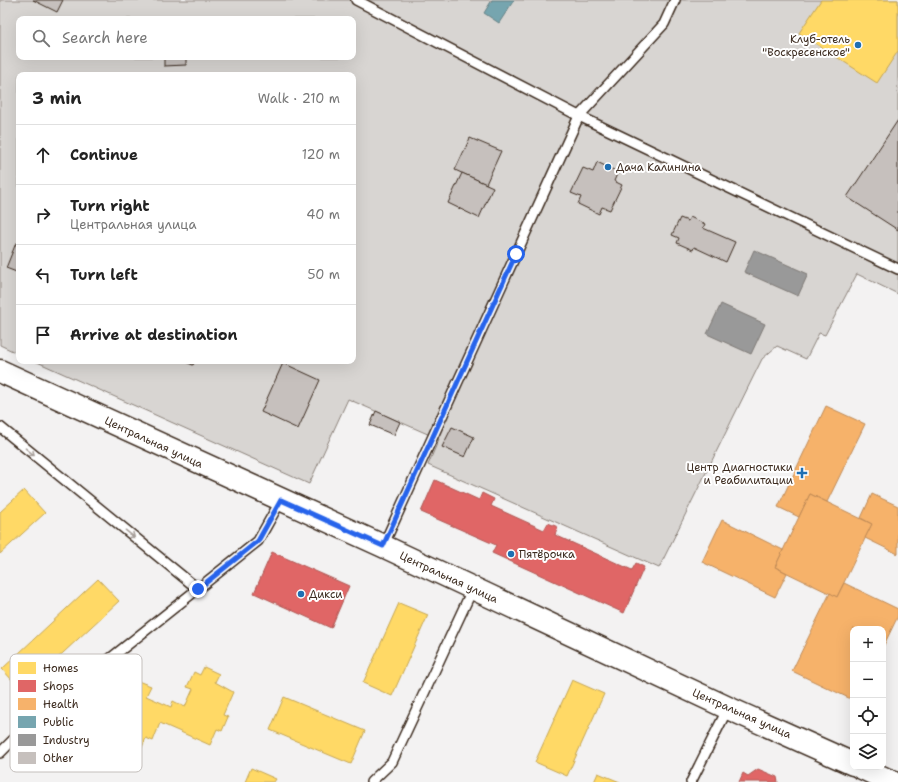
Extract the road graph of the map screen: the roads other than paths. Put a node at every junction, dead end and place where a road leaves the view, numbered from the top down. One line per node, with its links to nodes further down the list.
1 (356, 0): 3 (lane)
2 (675, 0): 3 (lane)
3 (579, 116): 4 (lane); 8 (lane)
4 (898, 269)
5 (0, 371): 7 (main road, Центральная улица)
6 (0, 427): 10 (lane, one-way to 10)
7 (281, 500): 8 (main road, Центральная улица); 10 (lane)
8 (383, 546): 9 (main road, Центральная улица)
9 (473, 588): 12 (main road, Центральная улица); 17 (lane)
10 (198, 589): 11 (lane)
11 (116, 654)
12 (728, 708): 15 (main road, Центральная улица); 18 (lane)
13 (10, 743): 14 (lane)
14 (0, 753)
15 (850, 763)
16 (866, 770): 19 (main road)
17 (371, 782)
18 (691, 782)
19 (892, 782)

